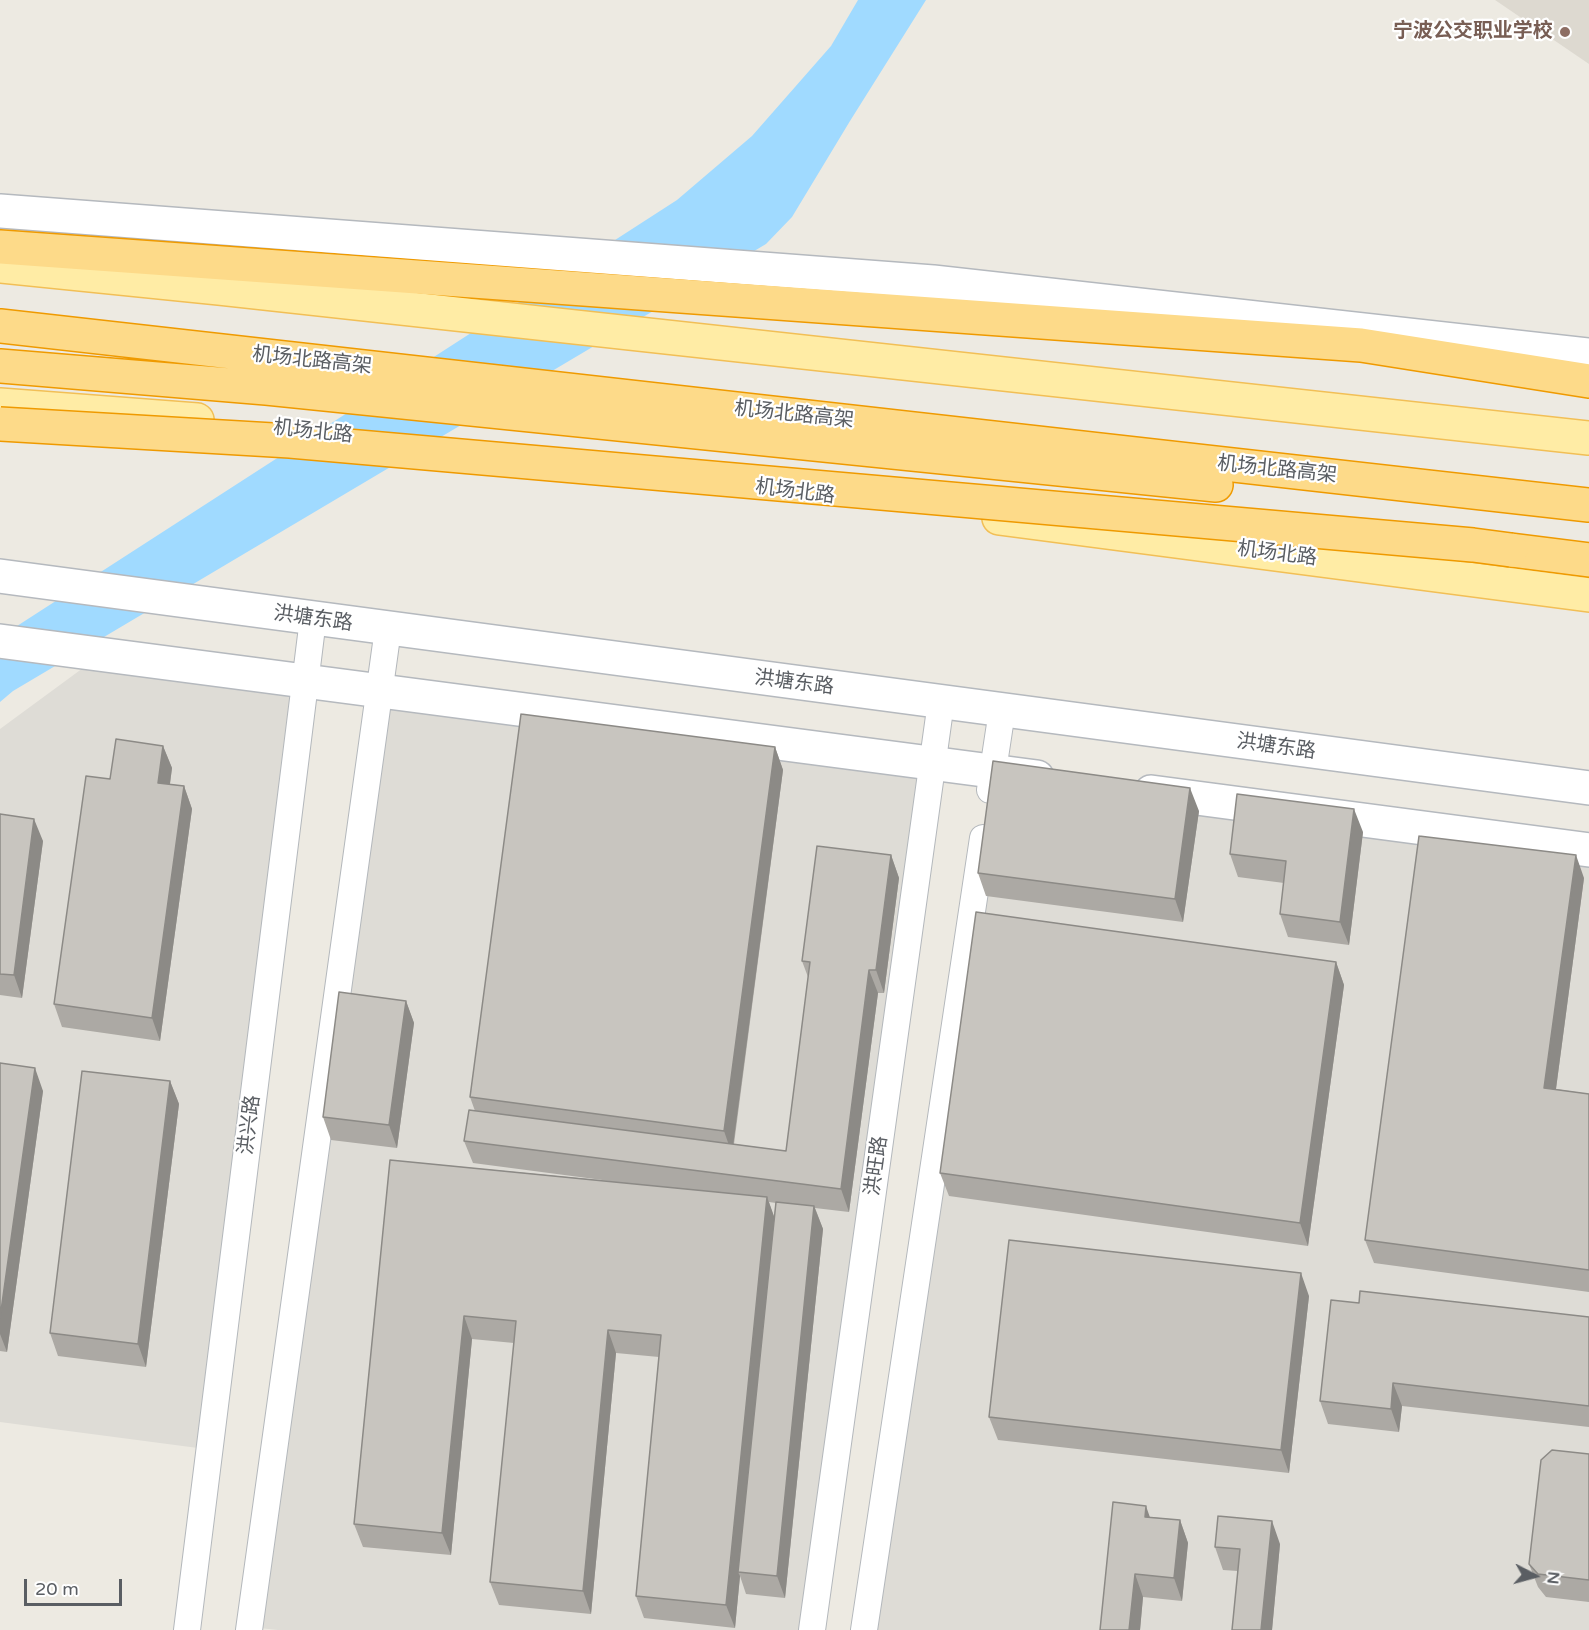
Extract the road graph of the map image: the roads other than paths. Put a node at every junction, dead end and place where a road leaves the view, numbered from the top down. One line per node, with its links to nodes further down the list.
1 (0, 211): 5 (main road)
2 (0, 248): 7 (highway)
3 (0, 266): 10 (main road)
4 (0, 326): 11 (highway, 机场北路高架)
5 (1589, 356)
6 (0, 366): 12 (highway, 机场北路高架)
7 (1589, 381)
8 (0, 405): 15 (main road, 机场北路)
9 (0, 424): 13 (highway, bridge)
10 (1589, 438)
11 (1589, 505)
12 (1589, 524)
13 (1589, 560)
14 (7, 577): 16 (main road, 洪塘东路)
15 (1589, 594)
16 (313, 619): 17 (main road, 洪塘东路); 19 (street, 洪兴路)
17 (388, 629): 20 (street); 21 (main road, 洪塘东路)
18 (0, 641): 19 (main road)
19 (305, 681): 20 (main road); 29 (street, 洪兴路)
20 (379, 691): 23 (main road); 30 (street)
21 (941, 702): 22 (main road, 洪塘东路); 23 (street, 洪旺路)
22 (1002, 711): 24 (street); 27 (main road, 洪塘东路)
23 (933, 764): 24 (main road); 31 (street, 洪旺路)
24 (993, 771): 25 (main road); 32 (street)
25 (1063, 781)
26 (1122, 788): 28 (main road)
27 (1589, 788)
28 (1589, 850)
29 (187, 1630)
30 (249, 1630)
31 (812, 1630)
32 (864, 1630)

